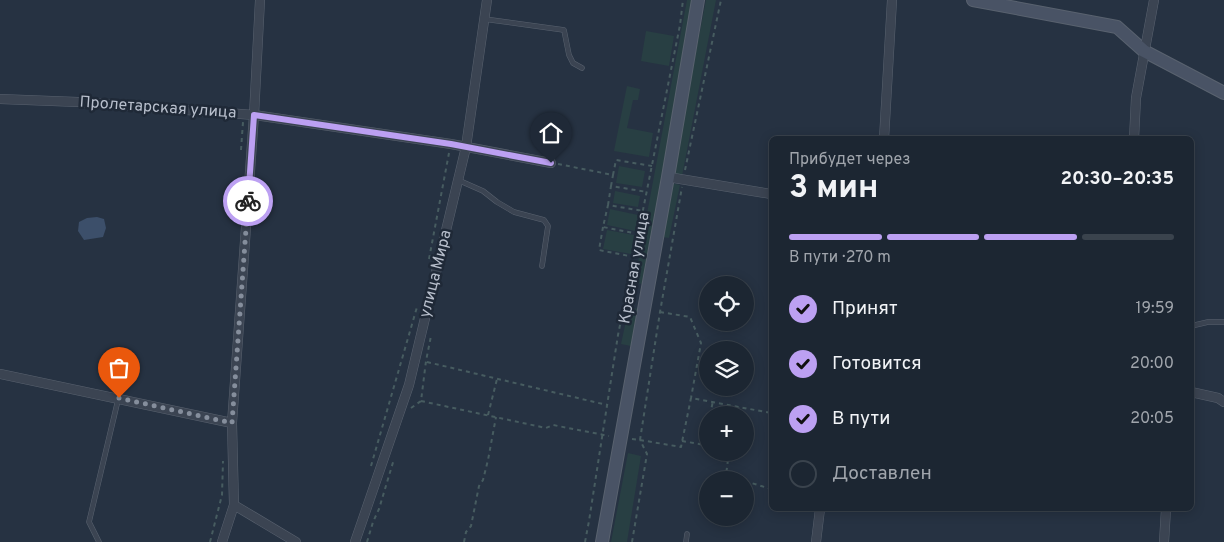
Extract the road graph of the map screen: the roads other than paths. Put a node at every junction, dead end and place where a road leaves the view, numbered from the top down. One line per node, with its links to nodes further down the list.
1 (260, 0): 12 (street)
2 (488, 0): 7 (street, улица Мира)
3 (698, 0): 18 (main road, Красная улица)
4 (892, 0): 13 (street)
5 (973, 0): 8 (main road)
6 (1154, 0): 8 (street)
7 (484, 19): 9 (lane); 16 (street, улица Мира)
8 (1144, 51): 10 (main road); 14 (street)
9 (582, 68)
10 (1224, 93)
11 (0, 99): 12 (street, Пролетарская улица)
12 (254, 115): 16 (street, Пролетарская улица); 28 (street)
13 (884, 136)
14 (1134, 136)
15 (556, 142): 17 (lane)
16 (466, 147): 17 (street, Пролетарская улица); 19 (street, улица Мира)
17 (551, 163)
18 (668, 177): 20 (street); 37 (main road, Красная улица)
19 (458, 180): 21 (lane); 36 (street, улица Мира)
20 (769, 194)
21 (542, 266)
22 (1224, 322): 23 (lane)
23 (1194, 325)
24 (0, 374): 26 (street)
25 (1194, 393): 27 (street)
26 (119, 398): 28 (street); 33 (lane)
27 (1224, 402)
28 (232, 423): 29 (street)
29 (234, 505): 34 (street); 35 (street)
30 (820, 511): 39 (street)
31 (1166, 511): 40 (street)
32 (687, 534): 38 (lane)
33 (99, 542)
34 (222, 542)
35 (296, 542)
36 (355, 542)
37 (602, 542)
38 (686, 542)
39 (816, 542)
40 (1164, 542)

